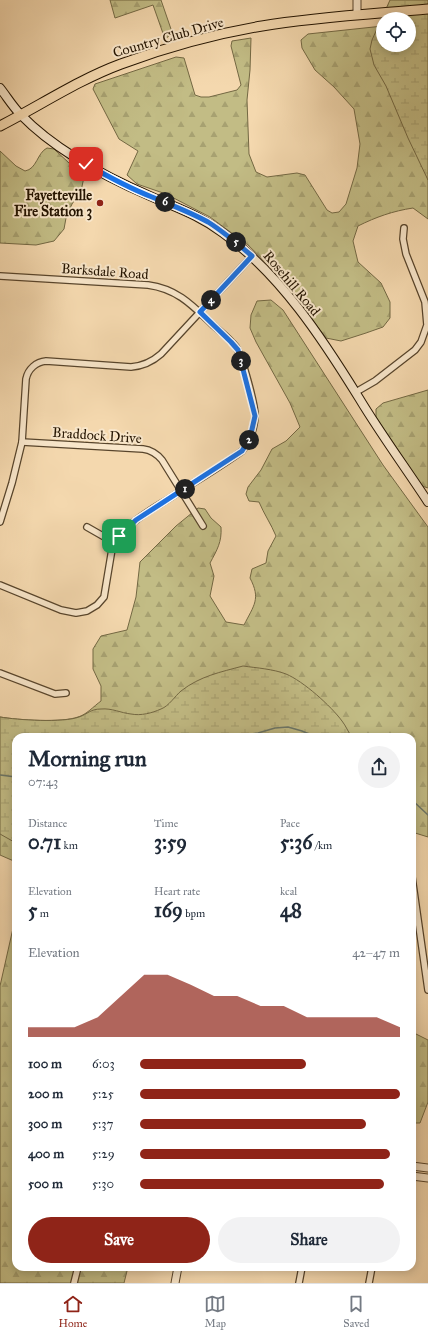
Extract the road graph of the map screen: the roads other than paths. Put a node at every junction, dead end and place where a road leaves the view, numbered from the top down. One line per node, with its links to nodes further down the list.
1 (357, 0): 3 (street)
2 (428, 9): 3 (main road, Country Club Drive)
3 (357, 16): 5 (main road, Country Club Drive)
4 (0, 88): 5 (main road, Rosehill Road)
5 (20, 115): 6 (main road, Country Club Drive); 8 (main road, Rosehill Road)
6 (0, 126)
7 (404, 228): 11 (street)
8 (252, 256): 10 (street); 11 (main road, Rosehill Road)
9 (0, 276): 10 (street, Barksdale Road)
10 (200, 312): 12 (street); 13 (street, Barksdale Road)
11 (356, 392): 14 (main road, Rosehill Road)
12 (22, 442): 13 (street, Braddock Drive); 15 (street)
13 (181, 491): 16 (street, Braddock Drive); 18 (street, Barksdale Road)
14 (428, 502)
15 (0, 522)
16 (203, 526)
17 (87, 527): 18 (street)
18 (115, 542): 19 (street)
19 (0, 585)
20 (0, 673): 21 (street)
21 (66, 693)
22 (416, 905): 23 (street)
23 (428, 990)
24 (416, 1166): 25 (street)
25 (428, 1168)
26 (416, 1176): 27 (street)
27 (428, 1178)
28 (77, 1271): 32 (street)
29 (177, 1271): 33 (street)
30 (301, 1271): 34 (street)
31 (371, 1271): 35 (street)
32 (74, 1283)
33 (175, 1283)
34 (298, 1283)
35 (369, 1283)

